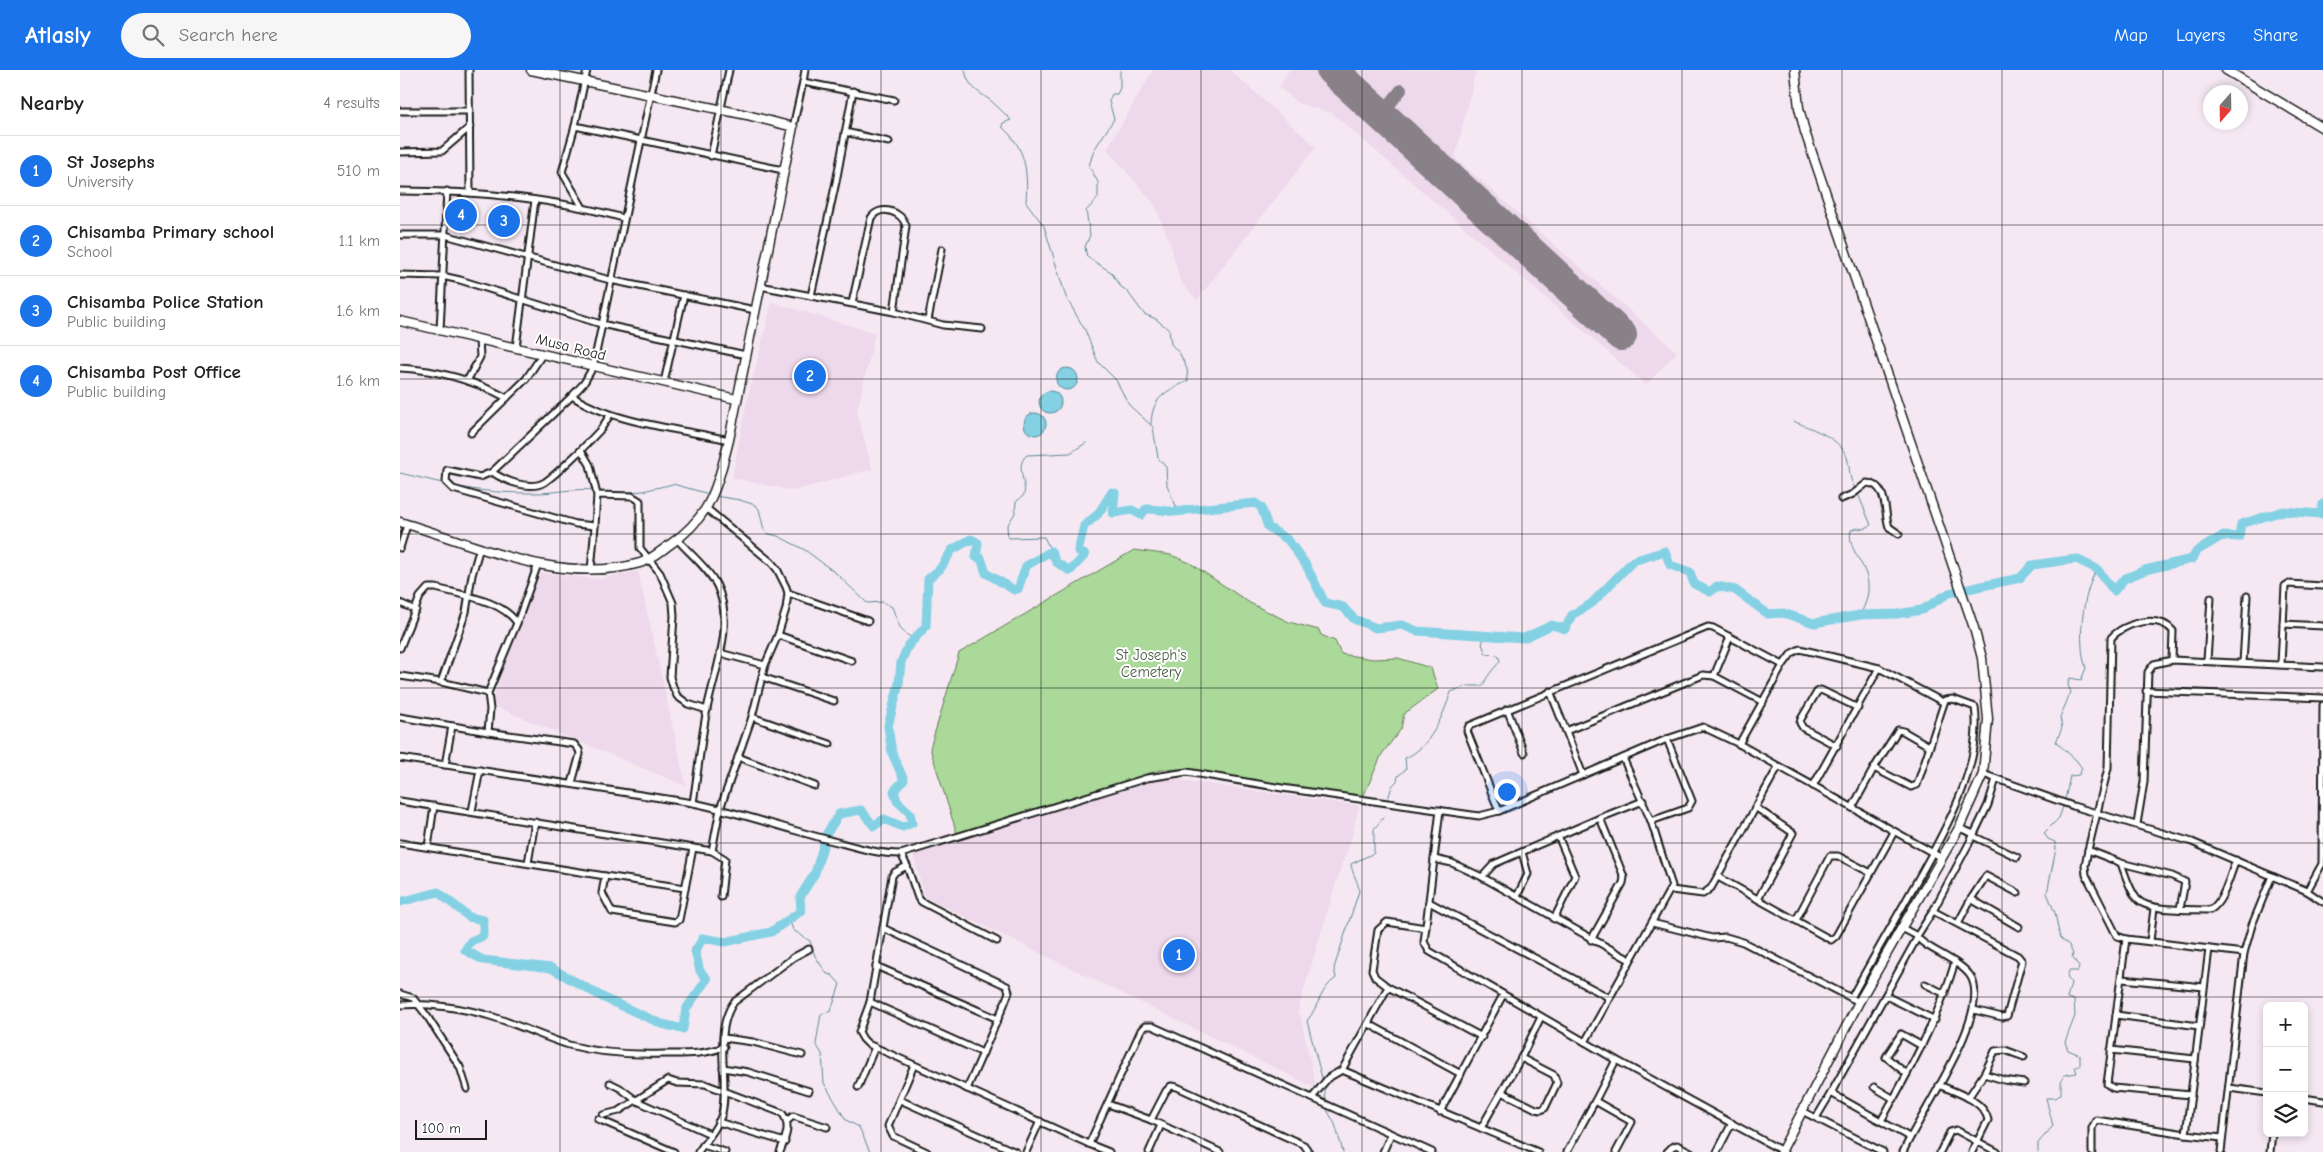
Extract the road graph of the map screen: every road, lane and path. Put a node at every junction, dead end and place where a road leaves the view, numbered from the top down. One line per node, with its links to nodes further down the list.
1 (468, 70): 15 (street)
2 (531, 70): 9 (street)
3 (587, 70): 9 (street)
4 (656, 70): 12 (street)
5 (729, 70): 16 (street)
6 (805, 70): 10 (street)
7 (1795, 70): 138 (street)
8 (2226, 70): 20 (street)
9 (584, 82): 12 (street); 17 (street)
10 (803, 82): 11 (street); 19 (street)
11 (853, 91): 13 (street); 21 (street)
12 (650, 95): 16 (street); 22 (street)
13 (894, 100)
14 (400, 111): 15 (street)
15 (470, 111): 18 (street)
16 (719, 111): 19 (street); 25 (street)
17 (575, 126): 22 (street); 31 (street)
18 (470, 127): 24 (street); 29 (street)
19 (793, 127): 26 (street)
20 (2323, 128)
21 (845, 132): 23 (street); 42 (street)
22 (641, 141): 25 (street); 32 (street)
23 (889, 142)
24 (400, 152)
25 (711, 156): 26 (street)
26 (783, 170): 40 (street)
27 (400, 191): 28 (street)
28 (447, 191): 29 (street); 34 (street)
29 (470, 192): 30 (street)
30 (535, 200): 31 (street); 36 (street)
31 (582, 206): 32 (street)
32 (623, 218): 39 (street)
33 (400, 235): 34 (street)
34 (445, 235): 36 (street); 38 (street)
35 (942, 249): 47 (street)
36 (528, 257): 39 (street); 43 (street)
37 (400, 275): 38 (street)
38 (442, 276): 43 (street); 51 (street)
39 (610, 280): 41 (street); 49 (street)
40 (760, 286): 42 (street); 45 (street)
41 (684, 295): 45 (street); 52 (street)
42 (810, 296): 44 (street)
43 (522, 299): 49 (street); 54 (street)
44 (852, 303): 46 (street); 46 (street)
45 (756, 310): 56 (street)
46 (894, 312): 47 (street)
47 (928, 320): 50 (street)
48 (400, 321): 51 (street, Musa Road)
49 (601, 324): 52 (street); 57 (street)
50 (982, 329)
51 (440, 330): 53 (street, Musa Road)
52 (674, 339): 56 (street); 60 (street)
53 (479, 340): 54 (street, Musa Road); 59 (street)
54 (516, 348): 55 (street, Musa Road)
55 (542, 355): 57 (street, Musa Road); 62 (street)
56 (746, 355): 63 (street)
57 (593, 367): 60 (street, Musa Road); 61 (street)
58 (400, 368): 59 (street)
59 (467, 381): 62 (street)
60 (664, 382): 63 (street, Musa Road)
61 (572, 396): 64 (street); 68 (street)
62 (507, 398): 65 (street)
63 (736, 399): 66 (street)
64 (610, 415): 66 (street); 67 (street)
65 (471, 433)
66 (729, 440): 71 (street)
67 (581, 450): 68 (street); 69 (street)
68 (492, 472): 73 (street)
69 (596, 491): 73 (street); 78 (street)
70 (1841, 499): 74 (street)
71 (706, 508): 75 (street); 82 (street)
72 (404, 524): 76 (street); 77 (street)
73 (595, 526): 80 (street)
74 (1899, 534)
75 (677, 539): 78 (street); 95 (street)
76 (480, 547): 79 (street); 84 (street)
77 (400, 548)
78 (649, 559): 80 (street); 119 (street)
79 (538, 564): 80 (street); 89 (street)
80 (591, 570)
81 (2323, 586): 90 (street)
82 (788, 594): 88 (street); 92 (street)
83 (2247, 596): 99 (street)
84 (470, 597): 87 (street); 89 (street); 108 (street)
85 (2211, 598): 98 (street)
86 (400, 603): 87 (street)
87 (416, 610): 94 (street)
88 (868, 621)
89 (517, 623): 111 (street)
90 (2283, 624): 91 (street); 100 (street)
91 (2323, 626)
92 (778, 635): 97 (street); 101 (street)
93 (1730, 637): 102 (street); 106 (street); 109 (street)
94 (400, 648)
95 (720, 653): 101 (street); 119 (street)
96 (2172, 660): 98 (street); 110 (street); 155 (street)
97 (852, 661)
98 (2207, 661): 99 (street)
99 (2243, 662): 100 (street)
100 (2281, 664): 103 (street)
101 (765, 665): 107 (street)
102 (1783, 665): 104 (street); 114 (street)
103 (2323, 667)
104 (1879, 668): 115 (street); 117 (street)
105 (400, 676): 108 (street)
106 (1714, 676): 114 (street); 123 (street)
107 (762, 677): 113 (street); 121 (street)
108 (441, 682): 111 (street)
109 (1550, 691): 118 (street); 123 (street)
110 (2146, 692): 112 (street); 159 (street)
111 (488, 693): 124 (street)
112 (2323, 698)
113 (834, 701)
114 (1763, 702): 127 (street)
115 (1943, 702): 129 (street); 170 (street)
116 (2323, 705): 144 (street)
117 (1858, 708): 128 (street); 128 (street)
118 (1507, 709): 130 (street); 154 (street)
119 (707, 710): 147 (street)
120 (400, 717): 122 (street)
121 (752, 717): 126 (street); 131 (street)
122 (452, 726): 124 (street); 134 (street)
123 (1566, 731): 139 (street)
124 (488, 732): 141 (street)
125 (1667, 739): 127 (street); 133 (street); 157 (street)
126 (830, 744)
127 (1739, 744): 135 (street)
128 (1837, 746): 143 (street)
129 (1929, 746): 136 (street); 136 (street)
130 (1524, 753)
131 (738, 757): 142 (street); 151 (street)
132 (400, 758): 134 (street)
133 (1623, 758): 139 (street); 146 (street)
134 (445, 765): 137 (street)
135 (1778, 767): 143 (street); 149 (street)
136 (1874, 768): 150 (street)
137 (480, 770): 141 (street); 153 (street)
138 (1983, 774): 140 (street); 160 (street)
139 (1583, 775): 154 (street)
140 (1996, 779): 155 (street); 162 (street)
141 (572, 784): 147 (street)
142 (815, 786)
143 (1813, 786): 150 (street)
144 (2323, 787): 178 (street)
145 (400, 800): 148 (street)
146 (1643, 802): 156 (street); 157 (street)
147 (693, 803): 151 (street)
148 (434, 806): 153 (street); 165 (street)
149 (1755, 807): 184 (street); 191 (street)
150 (1852, 808): 161 (street)
151 (720, 809): 168 (street); 171 (street)
152 (1440, 810): 154 (street); 171 (street); 174 (street)
153 (472, 811): 158 (street)
154 (1499, 811)
155 (2097, 812): 159 (street); 167 (street)
156 (1600, 818): 163 (street); 208 (street)
157 (1650, 821): 186 (street)
158 (535, 822): 166 (street); 176 (street)
159 (2138, 824): 175 (street)
160 (1959, 828): 162 (street); 173 (street)
161 (1894, 832): 170 (street); 180 (street)
162 (1974, 835): 172 (street); 197 (street)
163 (1558, 836): 169 (street); 198 (street)
164 (400, 843): 165 (street)
165 (428, 847): 176 (street)
166 (693, 848): 168 (street); 185 (street)
167 (2088, 850): 177 (street); 207 (street)
168 (712, 852): 190 (street)
169 (1522, 852): 183 (street); 189 (street)
170 (1933, 852): 173 (street); 226 (street)
171 (901, 854): 179 (street)
172 (2017, 857)
173 (1942, 858): 205 (street)
174 (1434, 859): 183 (street); 193 (street)
175 (2236, 860): 182 (street); 196 (street)
176 (528, 862): 181 (street)
177 (2121, 863): 195 (street); 196 (street)
178 (2322, 864): 187 (street)
179 (906, 866): 203 (street); 209 (street)
180 (1871, 873): 199 (street); 199 (street)
181 (606, 876): 185 (street); 185 (street)
182 (2272, 876): 187 (street); 213 (street)
183 (1482, 877): 189 (street)
184 (1718, 878): 186 (street); 191 (street)
185 (685, 888)
186 (1671, 890): 200 (street)
187 (2307, 891): 194 (street)
188 (2018, 893): 192 (street)
189 (1517, 896): 198 (street)
190 (721, 897)
191 (1758, 898): 199 (street)
192 (1972, 899): 201 (street); 202 (street)
193 (1429, 902): 204 (street); 225 (street)
194 (2323, 902)
195 (2154, 908): 196 (street); 210 (street)
196 (2180, 908)
197 (1933, 912): 201 (street); 206 (street)
198 (1554, 919): 208 (street)
199 (1796, 920)
200 (1652, 922): 214 (street); 226 (street)
201 (1958, 923): 231 (street)
202 (2019, 927)
203 (883, 928): 216 (street); 234 (street)
204 (1426, 928): 219 (street); 223 (street)
205 (1902, 928): 206 (street); 228 (street)
206 (1917, 937): 215 (street); 224 (street)
207 (2126, 939): 210 (street); 217 (street)
208 (1591, 940): 214 (street)
209 (997, 941)
210 (2150, 941): 212 (street)
211 (809, 949): 239 (street)
212 (2209, 949): 213 (street); 220 (street)
213 (2244, 953): 262 (street)
214 (1630, 960): 225 (street)
215 (1955, 962): 222 (street); 231 (street)
216 (876, 966): 227 (street); 234 (street)
217 (2122, 978): 220 (street); 232 (street)
218 (1925, 984): 222 (street)
219 (1388, 987): 236 (street); 238 (street)
220 (2204, 988): 237 (street)
221 (400, 994): 230 (street)
222 (1945, 994): 235 (street)
223 (1503, 995): 233 (street); 238 (street)
224 (1886, 996): 235 (street); 269 (street)
225 (1610, 998): 240 (street)
226 (1851, 998): 228 (street)
227 (870, 1002): 243 (street); 245 (street)
228 (1859, 1002): 280 (street)
229 (400, 1005): 230 (street)
230 (418, 1005): 242 (street); 263 (street)
231 (1974, 1010): 259 (street)
232 (2116, 1015): 237 (street); 244 (street)
233 (1542, 1017): 240 (street); 248 (street)
234 (998, 1019): 245 (street)
235 (1935, 1020): 241 (street)
236 (1368, 1024): 253 (street); 254 (street)
237 (2200, 1026): 249 (street)
238 (1482, 1037): 254 (street)
239 (724, 1038): 242 (street); 246 (street)
240 (1585, 1042): 250 (street)
241 (1922, 1046): 255 (street); 255 (street)
242 (724, 1047): 252 (street)
243 (875, 1047): 251 (street); 260 (street)
244 (2112, 1050): 249 (street); 270 (street)
245 (983, 1053): 264 (street)
246 (802, 1055)
247 (2024, 1057): 256 (street)
248 (1521, 1058): 267 (street); 267 (street)
249 (2195, 1058): 270 (street)
250 (1616, 1060): 277 (street); 290 (street)
251 (914, 1065): 264 (street); 275 (street)
252 (724, 1068): 265 (street); 266 (street)
253 (1342, 1070): 271 (street); 281 (street)
254 (1461, 1074): 281 (street)
255 (1907, 1074): 272 (street)
256 (1984, 1074): 257 (street); 273 (street)
257 (2024, 1083)
258 (610, 1084): 276 (street)
259 (1939, 1085): 273 (street); 297 (street)
260 (858, 1086)
261 (1874, 1088): 272 (street)
262 (2229, 1088): 268 (street); 299 (street)
263 (467, 1089)
264 (967, 1089): 289 (street)
265 (723, 1090): 276 (street); 282 (street); 288 (street)
266 (809, 1091)
267 (1502, 1092): 293 (street)
268 (2263, 1092)
269 (1831, 1093): 284 (street); 287 (street)
270 (2191, 1095): 296 (street)
271 (1312, 1098): 279 (street); 295 (street)
272 (1894, 1098): 287 (street)
273 (1968, 1098): 300 (street)
274 (2308, 1099): 278 (street)
275 (900, 1100): 310 (street); 311 (street)
276 (637, 1101): 294 (street); 306 (street)
277 (1595, 1101): 320 (street); 321 (street)
278 (2323, 1101)
279 (1108, 1104): 285 (street); 302 (street)
280 (1802, 1111): 284 (street); 305 (street)
281 (1440, 1112): 293 (street)
282 (782, 1113): 283 (street); 286 (street)
283 (793, 1116): 286 (street); 292 (street)
284 (1816, 1118): 326 (street)
285 (1151, 1120): 291 (street); 316 (street)
286 (787, 1121): 301 (street)
287 (1881, 1121): 297 (street)
288 (718, 1122): 294 (street); 301 (street)
289 (1040, 1122): 302 (street); 312 (street)
290 (1732, 1123): 304 (street); 324 (street)
291 (1161, 1124): 314 (street); 315 (street)
292 (827, 1127)
293 (1481, 1128): 319 (street)
294 (710, 1134): 303 (street)
295 (1391, 1134): 317 (street); 318 (street)
296 (2186, 1134): 299 (street); 331 (street)
297 (1909, 1137): 327 (street)
298 (2272, 1137): 333 (street)
299 (2222, 1138): 332 (street)
300 (1978, 1140): 328 (street); 329 (street); 330 (street)
301 (785, 1142): 309 (street)
302 (1089, 1144): 313 (street)
303 (703, 1145): 307 (street); 308 (street)
304 (1773, 1146): 305 (street); 325 (street)
305 (1783, 1151)
306 (674, 1152)
307 (698, 1152)
308 (725, 1152)
309 (780, 1152)
310 (927, 1152)
311 (1016, 1152)
312 (1026, 1152)
313 (1108, 1152)
314 (1149, 1152)
315 (1220, 1152)
316 (1309, 1152)
317 (1383, 1152)
318 (1432, 1152)
319 (1538, 1152)
320 (1567, 1152)
321 (1616, 1152)
322 (1667, 1152): 323 (street)
323 (1691, 1152)
324 (1716, 1152)
325 (1770, 1152)
326 (1883, 1152)
327 (1902, 1152)
328 (1940, 1152)
329 (1972, 1152)
330 (1997, 1152)
331 (2092, 1152)
332 (2221, 1152)
333 (2270, 1152)

